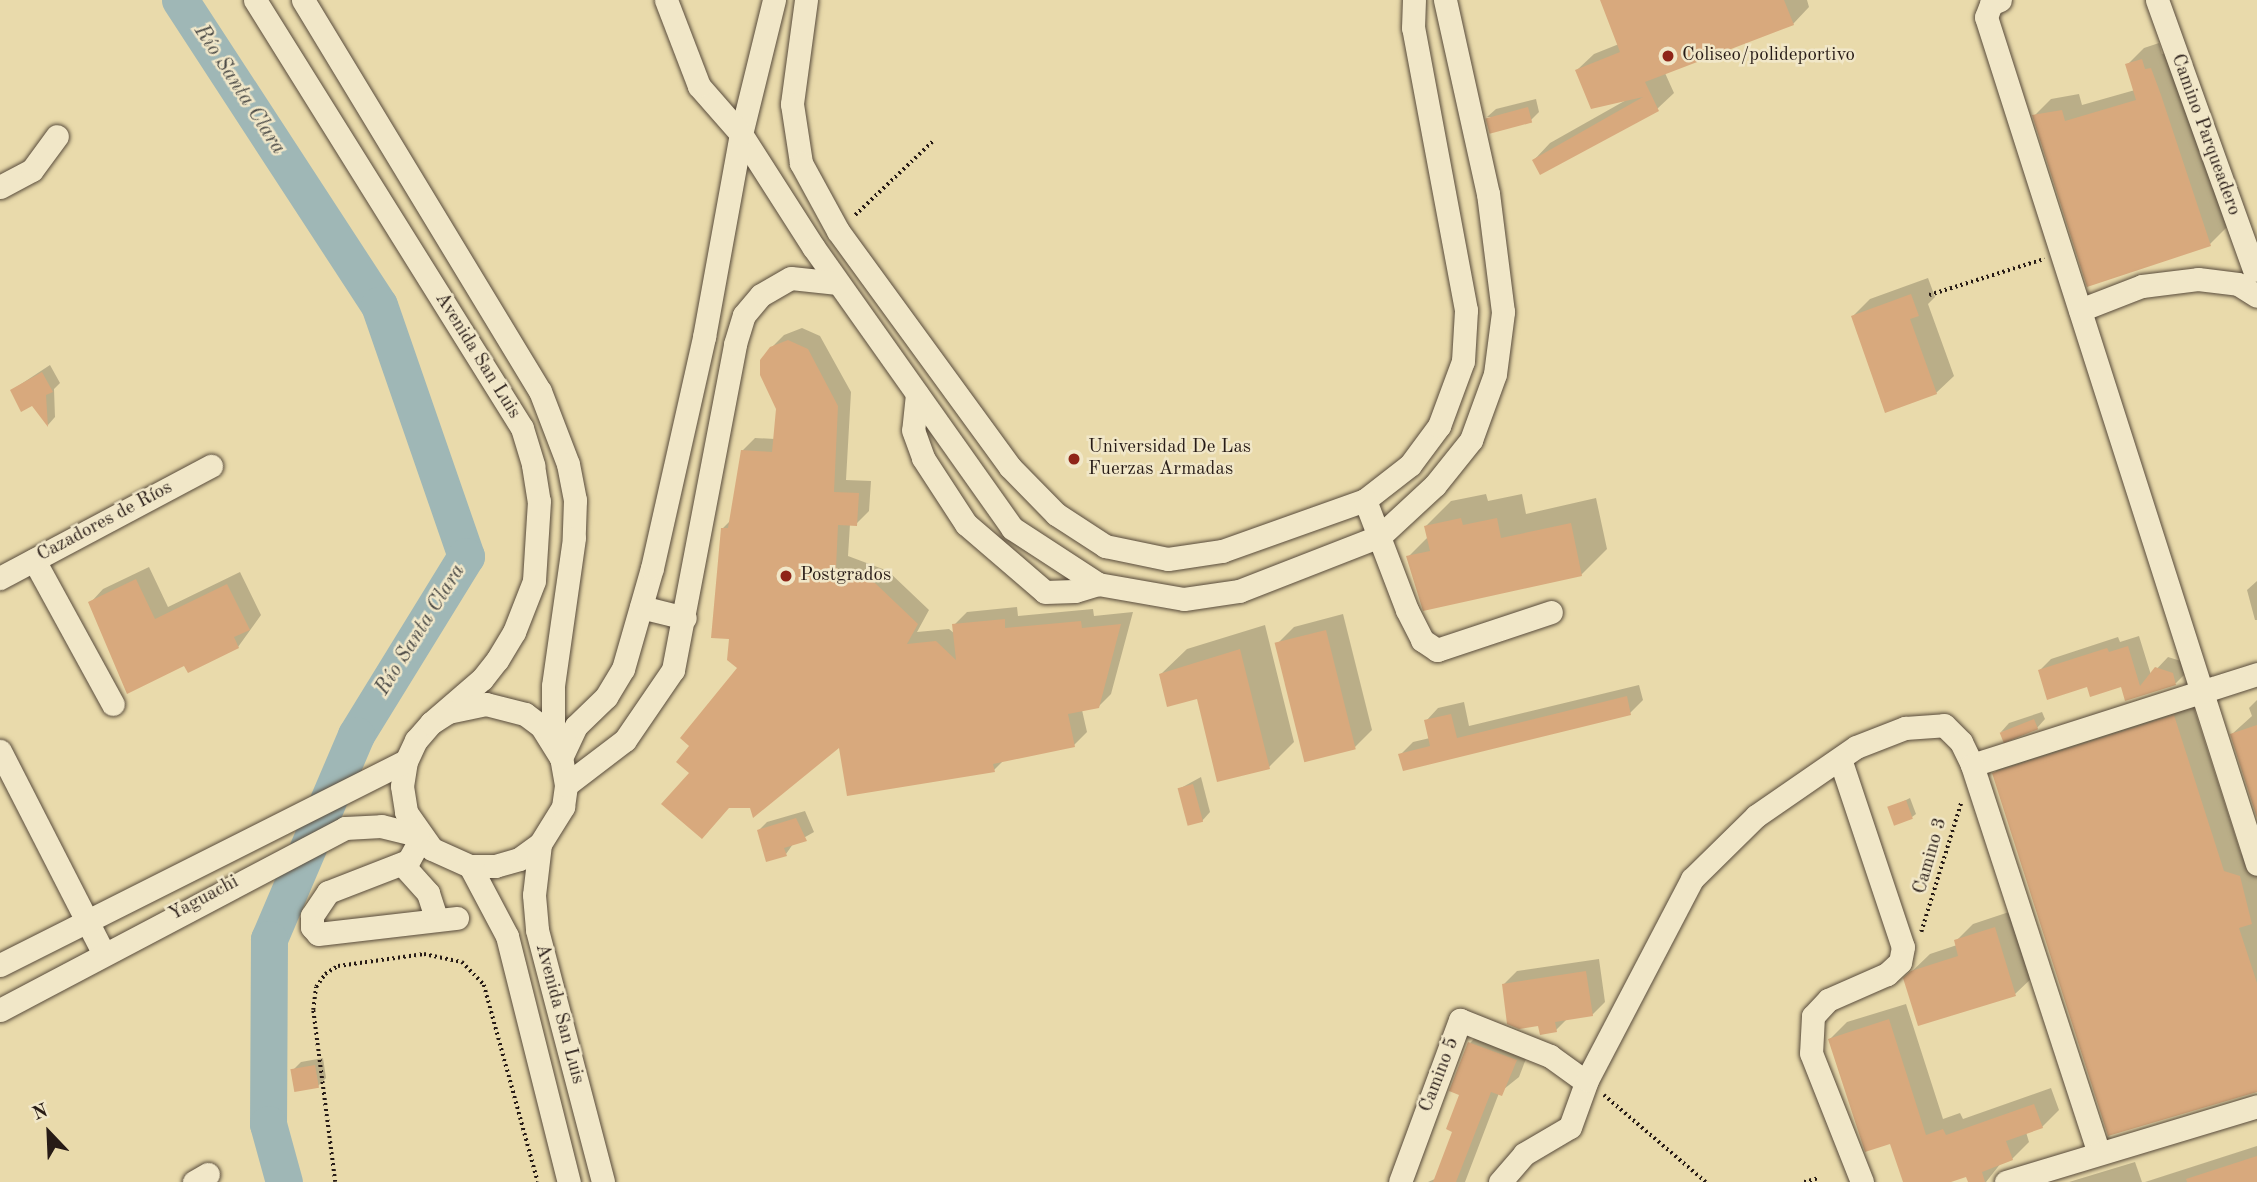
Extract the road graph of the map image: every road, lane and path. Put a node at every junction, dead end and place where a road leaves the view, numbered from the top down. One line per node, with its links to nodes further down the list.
1 (255, 0): 44 (street, Avenida San Luis)
2 (303, 0): 45 (street, Avenida San Luis)
3 (666, 0): 10 (street)
4 (774, 0): 10 (street)
5 (806, 0): 13 (street)
6 (1414, 0): 26 (street)
7 (1445, 0): 28 (street)
8 (2000, 0): 19 (street)
9 (2157, 0): 20 (street, Camino Parqueadero)
10 (741, 134): 14 (street); 15 (street)
11 (57, 136): 16 (street)
12 (933, 141): 17 (path)
13 (801, 163): 14 (street); 17 (street)
14 (763, 170): 15 (street); 18 (street)
15 (730, 185): 31 (street)
16 (0, 187)
17 (838, 231): 18 (street); 33 (street)
18 (814, 248): 22 (street); 23 (street)
19 (2061, 253): 24 (path); 27 (street)
20 (2255, 269): 21 (street)
21 (2221, 282): 25 (street); 27 (street)
22 (838, 283): 23 (street); 29 (street)
23 (761, 295): 32 (street)
24 (1929, 295)
25 (2257, 296)
26 (1466, 310): 28 (street); 33 (street)
27 (2080, 310): 42 (street)
28 (1503, 313): 34 (street)
29 (917, 394): 37 (street); 37 (street)
30 (211, 466): 35 (street, Cazadores de Ríos)
31 (671, 483): 32 (street); 38 (street)
32 (707, 492): 40 (street)
33 (1365, 500): 34 (street)
34 (1380, 536): 37 (street); 39 (street)
35 (34, 560): 36 (street, Cazadores de Ríos); 43 (street)
36 (0, 578)
37 (1098, 584)
38 (641, 607): 40 (street); 45 (street)
39 (1551, 612)
40 (685, 618): 50 (street)
41 (2257, 674): 42 (street)
42 (2201, 692): 49 (street); 54 (street)
43 (113, 704)
44 (431, 723): 45 (street); 48 (street)
45 (557, 750): 50 (street)
46 (0, 751): 56 (street)
47 (1840, 759): 49 (street); 57 (street); 61 (street)
48 (406, 761): 51 (street); 56 (street, Yaguachi)
49 (1972, 765): 57 (path, Camino 3); 63 (street)
50 (566, 785): 52 (street)
51 (420, 837): 53 (street); 55 (street); 58 (street, Yaguachi)
52 (540, 844): 55 (street); 68 (street, Avenida San Luis)
53 (402, 864): 53 (street)
54 (2257, 864)
55 (470, 866): 67 (street, Avenida San Luis)
56 (86, 920): 58 (street); 59 (street, Yaguachi)
57 (1903, 947): 73 (street)
58 (104, 954): 60 (street, Yaguachi)
59 (0, 965)
60 (0, 1010)
61 (1586, 1081): 69 (street, Camino 5); 70 (street); 71 (path)
62 (2257, 1106): 63 (street)
63 (2099, 1153): 74 (street)
64 (1819, 1178): 72 (path)
65 (335, 1182): 66 (path)
66 (538, 1182)
67 (569, 1182)
68 (603, 1182)
69 (1400, 1182)
70 (1500, 1182)
71 (1706, 1182)
72 (1804, 1182)
73 (1862, 1182)
74 (2006, 1182)

